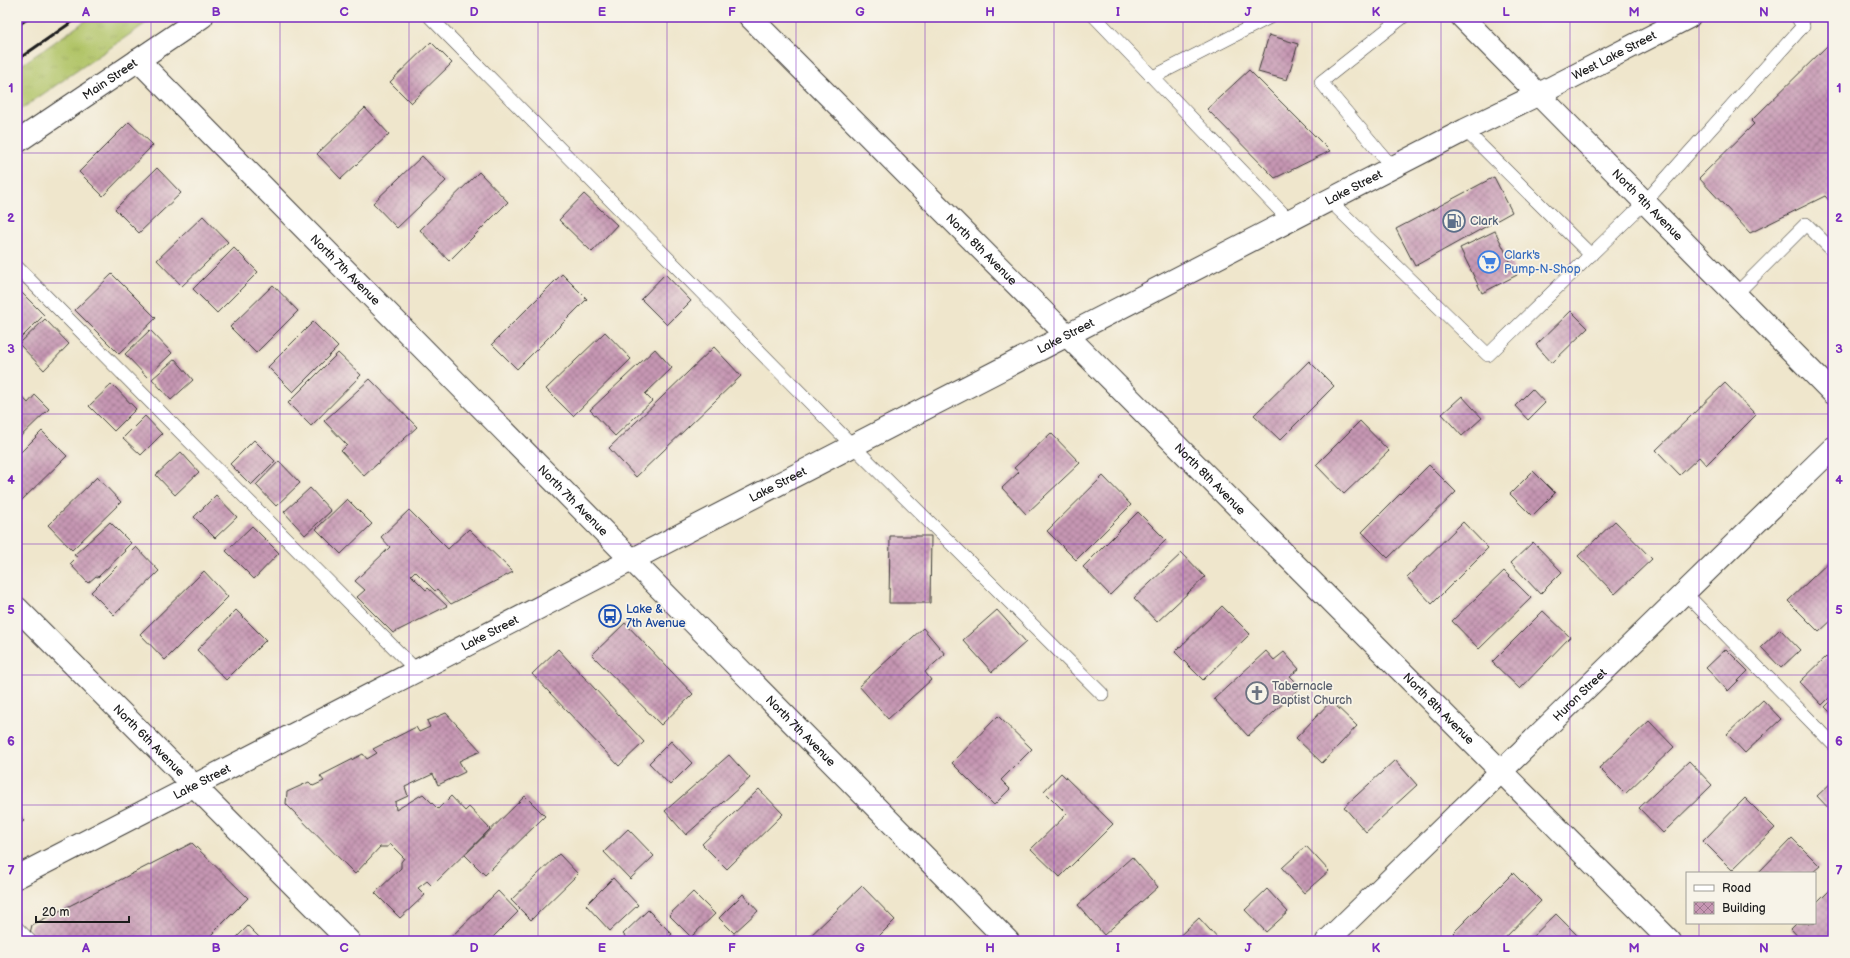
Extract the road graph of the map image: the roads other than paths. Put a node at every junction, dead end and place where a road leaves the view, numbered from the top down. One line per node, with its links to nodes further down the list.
1 (202, 17): 10 (street, Main Street)
2 (430, 17): 25 (lane)
3 (750, 17): 23 (street, North 8th Avenue)
4 (1095, 17): 11 (lane)
5 (1270, 17): 11 (lane)
6 (1403, 17): 15 (lane)
7 (1462, 17): 12 (street, North 9th Avenue)
8 (1689, 17): 12 (street, West Lake Street)
9 (1797, 17): 17 (lane)
10 (138, 60): 14 (street, Main Street); 27 (street, North 7th Avenue)
11 (1153, 78): 18 (lane)
12 (1539, 94): 13 (street, Lake Street); 17 (street, North 9th Avenue)
13 (1465, 130): 15 (street, Lake Street); 20 (lane)
14 (17, 142)
15 (1392, 167): 16 (street, Lake Street)
16 (1329, 200): 18 (street, Lake Street); 20 (lane)
17 (1645, 202): 20 (lane); 22 (street, North 9th Avenue)
18 (1289, 220): 23 (street, Lake Street)
19 (1833, 250): 22 (lane)
20 (1591, 255)
21 (17, 267): 30 (lane)
22 (1736, 294): 24 (street, North 9th Avenue)
23 (1067, 335): 25 (street, Lake Street); 33 (street, North 8th Avenue)
24 (1833, 392)
25 (853, 446): 27 (street, Lake Street); 31 (lane)
26 (1833, 448): 28 (street, Huron Street)
27 (631, 561): 30 (street, Lake Street); 40 (street, North 7th Avenue)
28 (1685, 593): 32 (lane); 33 (street, Huron Street)
29 (17, 608): 34 (street, North 6th Avenue)
30 (417, 671): 34 (street, Lake Street)
31 (1102, 694)
32 (1833, 744)
33 (1501, 771): 37 (street, Huron Street); 41 (street, North 8th Avenue)
34 (196, 786): 35 (street, Lake Street); 39 (street, North 6th Avenue)
35 (17, 877)
36 (17, 928): 38 (lane)
37 (1334, 939)
38 (30, 941)
39 (350, 941)
40 (1008, 941)
41 (1670, 941)

